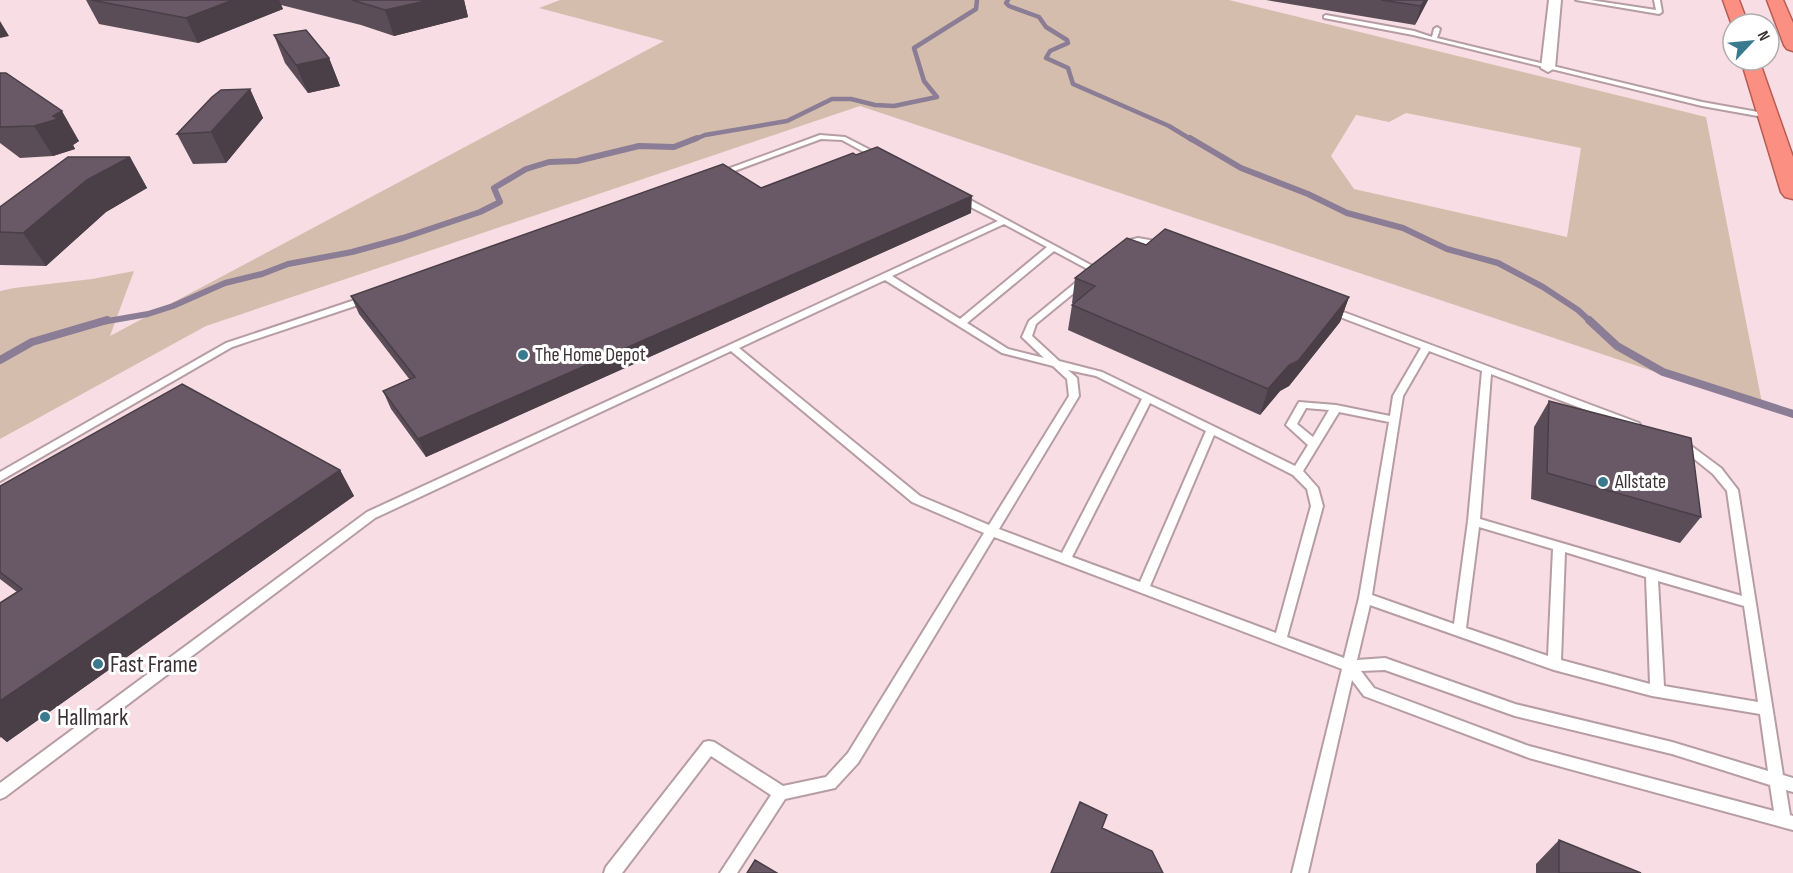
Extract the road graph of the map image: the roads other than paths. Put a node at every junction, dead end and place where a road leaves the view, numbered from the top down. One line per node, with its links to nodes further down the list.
1 (1555, 0): 9 (street)
2 (1579, 0): 3 (lane)
3 (1657, 0)
4 (1775, 0): 8 (highway)
5 (1326, 17): 7 (lane)
6 (1437, 29): 7 (lane)
7 (1434, 39): 9 (lane)
8 (1793, 45)
9 (1548, 68): 11 (lane)
10 (1754, 72): 11 (highway)
11 (1769, 116): 15 (highway)
12 (883, 159): 13 (lane)
13 (710, 177)
14 (944, 190): 16 (lane)
15 (1793, 192)
16 (1004, 221): 17 (lane); 20 (lane)
17 (1053, 247): 19 (lane); 23 (lane)
18 (1170, 249): 19 (lane)
19 (1104, 263): 26 (lane)
20 (885, 276): 23 (lane); 25 (lane)
21 (380, 295): 36 (lane)
22 (1315, 304): 24 (lane)
23 (960, 323): 26 (lane)
24 (1427, 346): 27 (lane); 30 (lane)
25 (732, 347): 38 (lane); 53 (lane)
26 (1056, 363): 28 (lane); 38 (lane)
27 (1487, 369): 31 (lane); 37 (lane)
28 (1147, 399): 32 (lane); 40 (lane)
29 (1336, 408): 30 (lane); 34 (lane); 34 (lane)
30 (1394, 420): 43 (lane)
31 (1642, 428)
32 (1211, 430): 35 (lane); 42 (lane)
33 (1673, 440): 44 (lane)
34 (1314, 444): 35 (lane)
35 (1297, 471): 46 (lane)
36 (0, 477)
37 (1474, 521): 39 (lane); 45 (lane)
38 (991, 531): 40 (lane); 54 (lane)
39 (1559, 546): 41 (lane); 47 (lane)
40 (1065, 559): 42 (lane)
41 (1652, 575): 44 (lane); 49 (lane)
42 (1143, 589): 46 (lane)
43 (1365, 598): 45 (lane); 48 (lane)
44 (1749, 603): 50 (lane)
45 (1459, 632): 47 (lane)
46 (1280, 640): 48 (lane)
47 (1554, 664): 49 (lane)
48 (1349, 666): 51 (lane); 55 (lane); 58 (lane)
49 (1657, 691): 50 (lane)
50 (1766, 709): 51 (lane)
51 (1776, 780): 52 (lane); 55 (lane)
52 (1793, 785)
53 (0, 792)
54 (781, 793): 56 (lane); 57 (lane)
55 (1788, 821)
56 (612, 873)
57 (728, 873)
58 (1300, 873)

